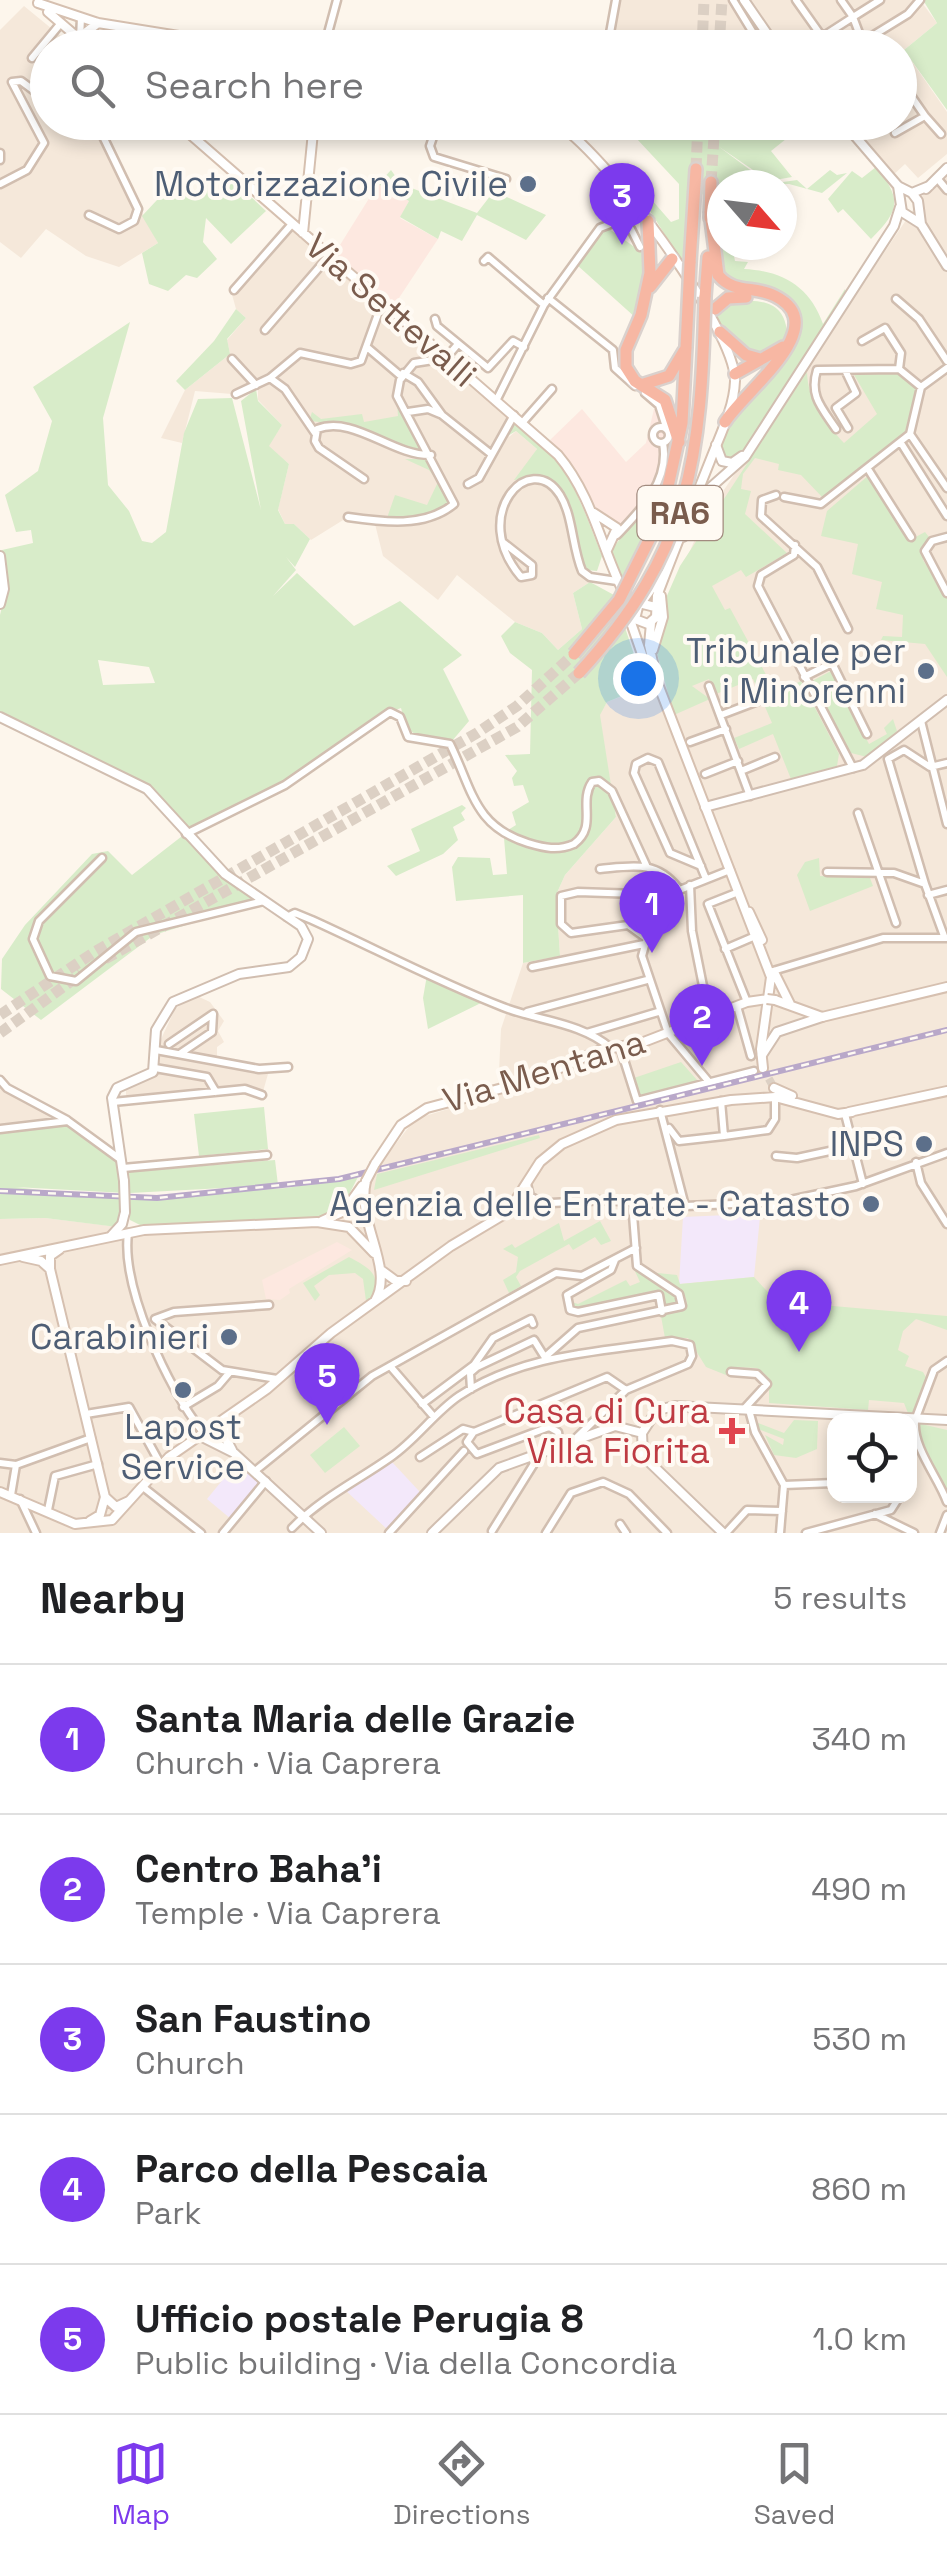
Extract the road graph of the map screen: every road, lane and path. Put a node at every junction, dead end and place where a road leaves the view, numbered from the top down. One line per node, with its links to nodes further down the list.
1 (337, 0): 19 (street)
2 (616, 0): 20 (street)
3 (732, 0): 21 (street)
4 (796, 0): 23 (street)
5 (841, 0): 11 (street)
6 (880, 0): 11 (street)
7 (920, 0): 26 (street)
8 (36, 1): 12 (main road)
9 (746, 1): 22 (main road)
10 (81, 18): 12 (main road); 13 (main road); 16 (street)
11 (853, 18): 24 (street); 25 (street)
12 (61, 20): 14 (street); 15 (main road)
13 (98, 23): 17 (main road); 18 (main road)
14 (53, 30)
15 (72, 30)
16 (80, 30)
17 (89, 30)
18 (141, 30)
19 (329, 30)
20 (611, 30)
21 (751, 30)
22 (765, 30)
23 (817, 30)
24 (833, 30)
25 (858, 30)
26 (882, 30)
27 (30, 88): 29 (street)
28 (917, 104): 30 (street)
29 (30, 116)
30 (925, 116): 31 (street); 32 (street)
31 (917, 121)
32 (941, 134)
33 (42, 140): 44 (street)
34 (105, 140): 53 (street)
35 (197, 140): 52 (main road, Via Settevalli)
36 (312, 140): 49 (main road)
37 (432, 140): 43 (street)
38 (575, 140): 55 (main road)
39 (858, 140): 45 (main road)
40 (947, 168): 42 (main road)
41 (696, 169): 79 (highway, RA6, bridge)
42 (937, 178): 46 (main road); 47 (street)
43 (506, 179)
44 (0, 184)
45 (898, 186): 48 (main road); 50 (main road)
46 (928, 186): 48 (main road); 51 (main road)
47 (947, 190)
48 (909, 192): 50 (main road); 51 (main road)
49 (305, 202): 52 (main road); 59 (main road)
50 (900, 204): 54 (main road); 58 (main road)
51 (918, 205): 54 (main road); 57 (main road)
52 (280, 213): 56 (main road, Via Settevalli)
53 (90, 216)
54 (909, 216): 57 (main road); 58 (main road)
55 (648, 221): 62 (main road); 67 (highway)
56 (292, 224): 59 (main road, Via Settevalli); 69 (street)
57 (922, 224): 66 (main road)
58 (894, 226): 115 (main road)
59 (303, 233): 61 (main road, Via Settevalli)
60 (640, 247): 71 (street)
61 (328, 256): 72 (main road, Via Settevalli); 74 (street)
62 (672, 258): 67 (highway); 68 (main road)
63 (707, 260): 98 (highway, RA6, bridge)
64 (716, 260): 85 (highway)
65 (484, 261): 71 (street)
66 (947, 266)
67 (655, 274): 68 (highway); 92 (highway)
68 (686, 280): 75 (main road)
69 (234, 290)
70 (896, 299): 86 (street)
71 (546, 302): 78 (street); 101 (street)
72 (382, 303): 80 (main road, Via Settevalli); 81 (street)
73 (435, 319): 77 (street)
74 (265, 330)
75 (720, 332): 85 (highway); 89 (main road)
76 (862, 340): 87 (street)
77 (460, 346): 78 (street); 84 (street)
78 (524, 347): 97 (street)
79 (686, 347): 92 (highway); 111 (highway, RA6)
80 (436, 349): 83 (street); 84 (main road, Via Settevalli)
81 (366, 352): 90 (street); 91 (street)
82 (232, 359): 93 (street)
83 (426, 359): 84 (street); 90 (street)
84 (448, 360): 97 (main road, Via Settevalli)
85 (766, 365): 89 (highway); 98 (highway, bridge); 103 (highway)
86 (947, 365): 94 (street)
87 (899, 369): 88 (street); 94 (street)
88 (845, 370): 106 (street); 107 (street)
89 (735, 374): 103 (main road)
90 (402, 375): 99 (street); 100 (street)
91 (270, 378): 93 (street); 109 (street)
92 (640, 384): 111 (highway)
93 (256, 385): 96 (street)
94 (921, 387): 110 (street)
95 (552, 389): 104 (street)
96 (236, 394)
97 (496, 401): 102 (main road, Via Settevalli)
98 (702, 405): 150 (highway, RA6, bridge)
99 (408, 412): 100 (street); 117 (street)
100 (442, 415): 116 (street)
101 (662, 415): 105 (street); 108 (street)
102 (514, 416): 104 (main road, Via Settevalli); 116 (street)
103 (725, 422): 114 (main road)
104 (522, 423): 129 (main road, Via Settevalli)
105 (657, 428): 108 (street); 112 (street)
106 (848, 428)
107 (836, 429)
108 (667, 430): 112 (street)
109 (315, 433): 117 (street); 122 (street)
110 (910, 434): 113 (street); 124 (street)
111 (680, 442): 149 (highway, RA6, bridge)
112 (663, 443): 128 (street)
113 (901, 443): 119 (street); 125 (street)
114 (716, 445): 118 (main road); 120 (main road)
115 (753, 446): 118 (main road); 121 (main road)
116 (492, 454): 123 (street)
117 (430, 455): 126 (street)
118 (732, 462): 120 (main road)
119 (868, 469): 130 (street); 134 (street)
120 (707, 470): 121 (main road); 127 (main road)
121 (724, 476): 136 (main road)
122 (364, 479)
123 (468, 484)
124 (947, 488)
125 (947, 516)
126 (348, 517)
127 (689, 517): 136 (main road); 142 (main road)
128 (629, 521): 129 (street); 132 (street)
129 (605, 524): 132 (main road, Via Settevalli); 132 (main road, Via Settevalli)
130 (910, 537)
131 (947, 537): 141 (street)
132 (610, 538): 139 (main road, Via Settevalli)
133 (504, 543): 133 (street); 139 (street)
134 (795, 545): 135 (street); 137 (street)
135 (806, 554): 137 (street); 148 (street)
136 (674, 555): 144 (main road); 152 (main road)
137 (794, 555): 151 (street)
138 (0, 556): 140 (main road)
139 (618, 586): 142 (main road, Via Settevalli); 145 (main road, Via Settevalli); 152 (main road)
140 (2, 591): 143 (main road)
141 (947, 593)
142 (640, 602): 144 (main road); 145 (main road)
143 (0, 604)
144 (655, 606): 147 (main road)
145 (634, 612): 146 (main road, Via Settevalli)
146 (638, 622): 147 (main road); 152 (main road)
147 (652, 623): 152 (main road)
148 (848, 630)
149 (574, 654)
150 (579, 673)
151 (804, 676): 160 (street); 166 (street)
152 (655, 685): 170 (main road)
153 (709, 686): 156 (street)
154 (947, 700): 158 (main road)
155 (758, 702): 156 (street)
156 (721, 716): 159 (street)
157 (0, 717): 173 (main road)
158 (922, 720): 165 (street); 166 (main road)
159 (726, 729): 161 (street); 163 (street)
160 (868, 734)
161 (690, 742)
162 (775, 757): 167 (street)
163 (738, 760): 167 (street); 168 (street)
164 (947, 763): 165 (street)
165 (930, 767): 172 (street); 182 (street)
166 (853, 768): 169 (main road)
167 (742, 771): 169 (street)
168 (706, 774)
169 (750, 796): 170 (main road)
170 (706, 807): 178 (main road)
171 (858, 812): 180 (street)
172 (946, 819)
173 (186, 834): 175 (street); 189 (main road)
174 (102, 858): 189 (street)
175 (646, 865): 177 (street); 184 (street)
176 (701, 866): 176 (street); 181 (street)
177 (600, 869)
178 (730, 870): 181 (street); 185 (main road)
179 (827, 872): 180 (street)
180 (878, 874): 182 (street); 191 (street)
181 (706, 879): 183 (street)
182 (925, 884): 187 (street)
183 (690, 885): 184 (street); 205 (street)
184 (678, 888): 188 (street)
185 (736, 890): 192 (main road); 195 (street); 197 (main road)
186 (947, 890): 187 (street)
187 (928, 895): 193 (street)
188 (666, 896): 194 (street); 194 (street)
189 (264, 901): 190 (main road)
190 (288, 917): 203 (street); 211 (main road)
191 (896, 923)
192 (753, 936): 195 (street); 200 (main road); 213 (main road)
193 (945, 937): 197 (street)
194 (645, 941): 196 (street); 198 (street)
195 (725, 949): 200 (street)
196 (532, 967)
197 (773, 971): 202 (main road)
198 (648, 980): 203 (street); 204 (street)
199 (947, 987): 206 (main road)
200 (750, 1001): 201 (main road, Via Mentana); 202 (main road)
201 (737, 1006): 205 (main road, Via Mentana); 213 (street)
202 (793, 1007): 206 (main road)
203 (526, 1012): 207 (street)
204 (658, 1012): 207 (street); 208 (street)
205 (710, 1016): 208 (main road, Via Mentana)
206 (822, 1018): 213 (main road)
207 (586, 1033): 210 (street)
208 (668, 1033): 210 (main road, Via Mentana); 217 (street)
209 (169, 1044): 212 (street)
210 (616, 1048): 217 (street); 235 (main road, Via Mentana, bridge)
211 (156, 1050): 212 (street); 214 (main road)
212 (180, 1054): 215 (street)
213 (757, 1063): 217 (street)
214 (155, 1068): 219 (street); 223 (main road)
215 (288, 1068)
216 (0, 1080): 226 (street)
217 (709, 1082)
218 (947, 1091): 225 (main road)
219 (216, 1092): 221 (street); 223 (street)
220 (774, 1092): 222 (main road); 225 (main road); 228 (street)
221 (262, 1095)
222 (721, 1101): 224 (main road); 228 (street)
223 (112, 1102): 234 (main road)
224 (663, 1110): 228 (street); 236 (main road); 240 (street)
225 (848, 1113): 229 (street)
226 (68, 1121): 227 (street); 234 (street)
227 (0, 1130)
228 (724, 1136)
229 (852, 1146): 232 (street); 237 (street)
230 (947, 1154): 233 (street)
231 (267, 1155): 234 (street)
232 (776, 1156)
233 (916, 1162): 237 (street); 244 (street)
234 (123, 1164): 242 (main road, bridge)
235 (366, 1181): 243 (main road, Via Mentana); 250 (main road)
236 (527, 1184): 239 (street); 241 (main road)
237 (863, 1184): 240 (street)
238 (632, 1202): 239 (street); 240 (street); 249 (street)
239 (542, 1203): 241 (street)
240 (685, 1206)
241 (512, 1207): 255 (main road)
242 (125, 1214): 245 (main road); 247 (main road)
243 (317, 1222): 245 (main road); 250 (main road)
244 (947, 1224)
245 (144, 1230): 246 (main road)
246 (128, 1232): 247 (main road); 260 (street)
247 (112, 1235): 248 (main road)
248 (71, 1243): 252 (main road); 253 (main road)
249 (636, 1248): 251 (street); 258 (street)
250 (374, 1253): 254 (main road)
251 (615, 1259): 258 (street); 264 (street)
252 (1, 1260): 253 (main road)
253 (50, 1269): 274 (main road)
254 (381, 1270): 255 (main road); 256 (main road)
255 (406, 1281): 256 (main road)
256 (373, 1304): 267 (main road)
257 (269, 1305): 259 (street)
258 (662, 1313): 262 (street)
259 (154, 1320): 260 (street); 265 (street)
260 (144, 1323): 272 (street)
261 (534, 1324): 271 (street)
262 (544, 1358): 269 (street); 269 (street); 270 (street)
263 (947, 1361): 300 (street)
264 (390, 1366): 271 (street); 292 (street)
265 (230, 1372): 267 (street); 272 (street)
266 (730, 1372): 273 (street)
267 (277, 1380): 268 (main road)
268 (267, 1388): 276 (main road); 280 (main road)
269 (471, 1389): 275 (street)
270 (626, 1390): 278 (street); 282 (street)
271 (422, 1404): 275 (street)
272 (183, 1407): 280 (street)
273 (746, 1410): 277 (main road); 279 (main road); 295 (street)
274 (86, 1414): 281 (main road); 290 (street)
275 (434, 1417): 305 (street)
276 (230, 1418): 280 (main road); 285 (main road)
277 (947, 1420)
278 (474, 1432): 283 (street); 287 (street)
279 (642, 1432): 282 (main road); 320 (main road)
280 (199, 1435): 285 (main road); 290 (main road)
281 (92, 1438): 289 (main road); 291 (street)
282 (574, 1440): 283 (main road)
283 (560, 1446): 286 (main road)
284 (464, 1451): 315 (street)
285 (234, 1453): 292 (main road)
286 (540, 1454): 310 (street); 316 (main road)
287 (420, 1457)
288 (0, 1463): 291 (street)
289 (98, 1464): 299 (main road); 302 (street)
290 (161, 1464): 296 (main road)
291 (16, 1465): 298 (street)
292 (255, 1471): 293 (main road)
293 (266, 1481): 305 (main road); 313 (street)
294 (827, 1483): 295 (street)
295 (784, 1484): 303 (street)
296 (140, 1491): 299 (main road); 309 (main road); 312 (street)
297 (0, 1492): 298 (main road)
298 (15, 1497): 302 (main road); 311 (street)
299 (105, 1498): 302 (main road)
300 (947, 1502)
301 (895, 1503): 304 (street)
302 (50, 1511): 309 (main road)
303 (782, 1511): 320 (street); 321 (street)
304 (872, 1513): 322 (street); 323 (street)
305 (304, 1516): 308 (street); 314 (main road)
306 (947, 1516): 324 (street)
307 (620, 1524): 318 (street)
308 (292, 1528)
309 (81, 1529)
310 (492, 1530)
311 (36, 1533)
312 (201, 1533)
313 (224, 1533)
314 (320, 1533)
315 (390, 1533)
316 (432, 1533)
317 (546, 1533): 319 (street)
318 (626, 1533)
319 (667, 1533)
320 (724, 1533)
321 (780, 1533)
322 (806, 1533)
323 (914, 1533)
324 (940, 1533)

